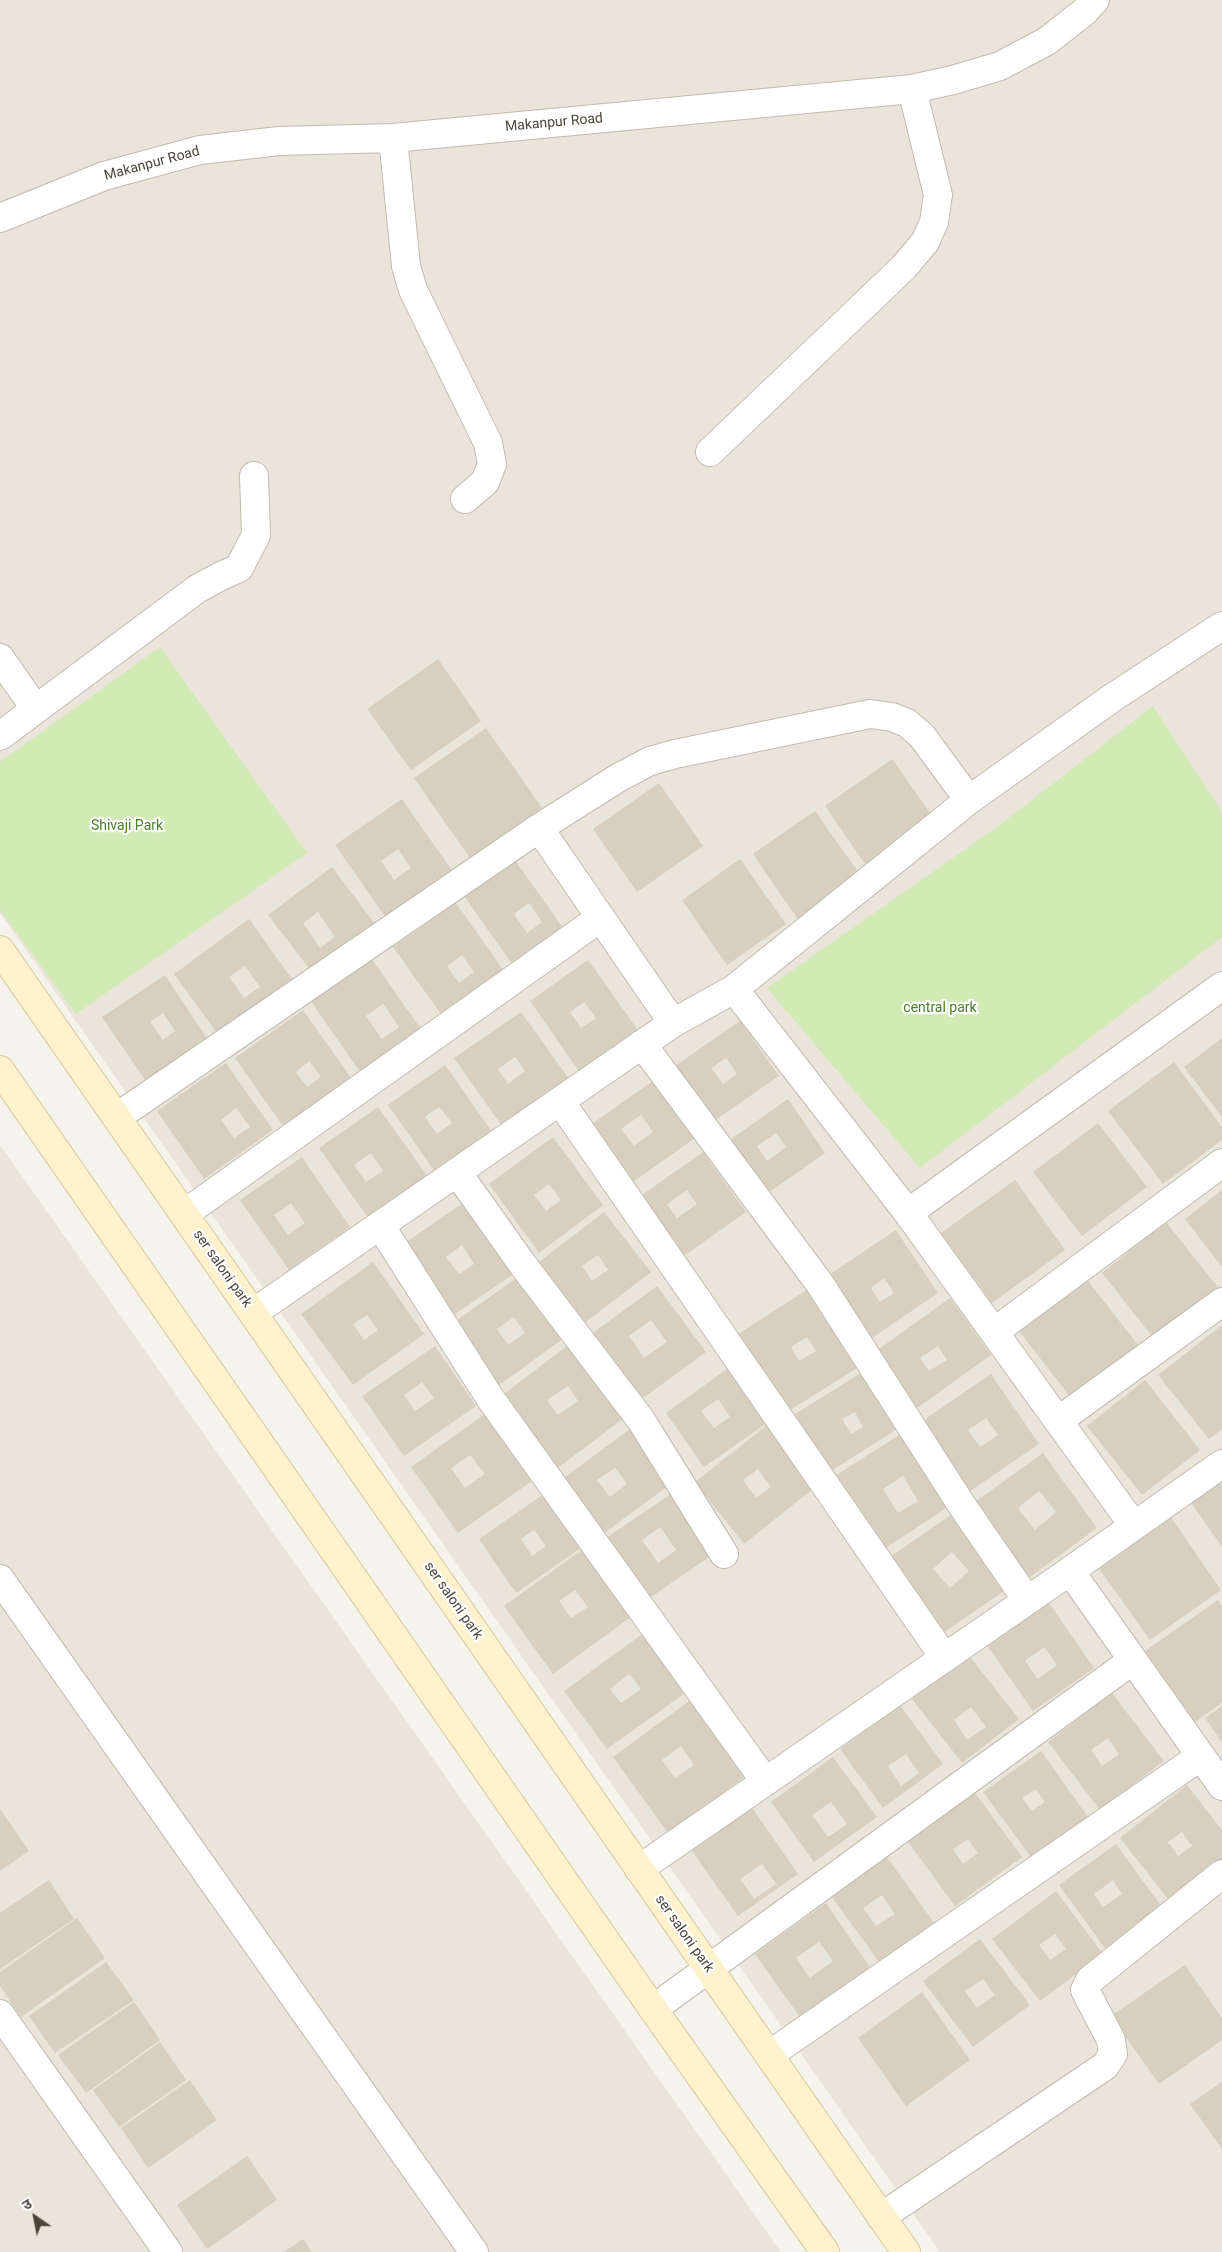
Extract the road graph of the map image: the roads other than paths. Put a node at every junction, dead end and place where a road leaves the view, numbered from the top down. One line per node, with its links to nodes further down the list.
1 (1095, 0): 2 (street, Makanpur Road)
2 (912, 89): 3 (street, Makanpur Road); 5 (street)
3 (393, 138): 4 (street, Makanpur Road); 7 (street)
4 (0, 218)
5 (710, 452)
6 (254, 476): 10 (street)
7 (465, 499)
8 (1222, 626): 12 (street)
9 (0, 658): 10 (street)
10 (34, 708): 11 (street)
11 (0, 736)
12 (969, 800): 13 (street); 17 (street)
13 (539, 828): 14 (street); 22 (street)
14 (600, 918): 18 (street); 26 (street)
15 (0, 950): 22 (street, ser saloni park)
16 (1222, 986): 25 (street)
17 (734, 989): 18 (street); 25 (street)
18 (673, 1023): 19 (street)
19 (642, 1044): 21 (street); 37 (street)
20 (0, 1070): 46 (street)
21 (560, 1101): 24 (street); 38 (street)
22 (116, 1117): 26 (street, ser saloni park)
23 (1222, 1163): 30 (street)
24 (457, 1172): 27 (street); 34 (street)
25 (908, 1213): 30 (street)
26 (184, 1214): 29 (street, ser saloni park)
27 (380, 1225): 29 (street); 41 (street)
28 (1222, 1302): 31 (street)
29 (253, 1314): 43 (street, ser saloni park)
30 (994, 1332): 31 (street)
31 (1058, 1421): 33 (street)
32 (1222, 1464): 33 (street)
33 (1134, 1526): 35 (street)
34 (724, 1554)
35 (1070, 1571): 37 (street); 39 (street)
36 (0, 1579): 51 (street)
37 (1027, 1600): 38 (street)
38 (944, 1657): 41 (street)
39 (1132, 1660): 40 (street); 45 (street)
40 (1201, 1756): 42 (street); 48 (street)
41 (765, 1781): 43 (street)
42 (1222, 1786)
43 (639, 1869): 45 (street, ser saloni park)
44 (1222, 1874): 49 (street)
45 (708, 1970): 46 (street); 48 (street, ser saloni park)
46 (653, 2008): 52 (street)
47 (0, 2014): 50 (street)
48 (769, 2055): 49 (street, ser saloni park)
49 (881, 2217): 53 (street, ser saloni park)
50 (168, 2252)
51 (474, 2252)
52 (825, 2252)
53 (906, 2252)

